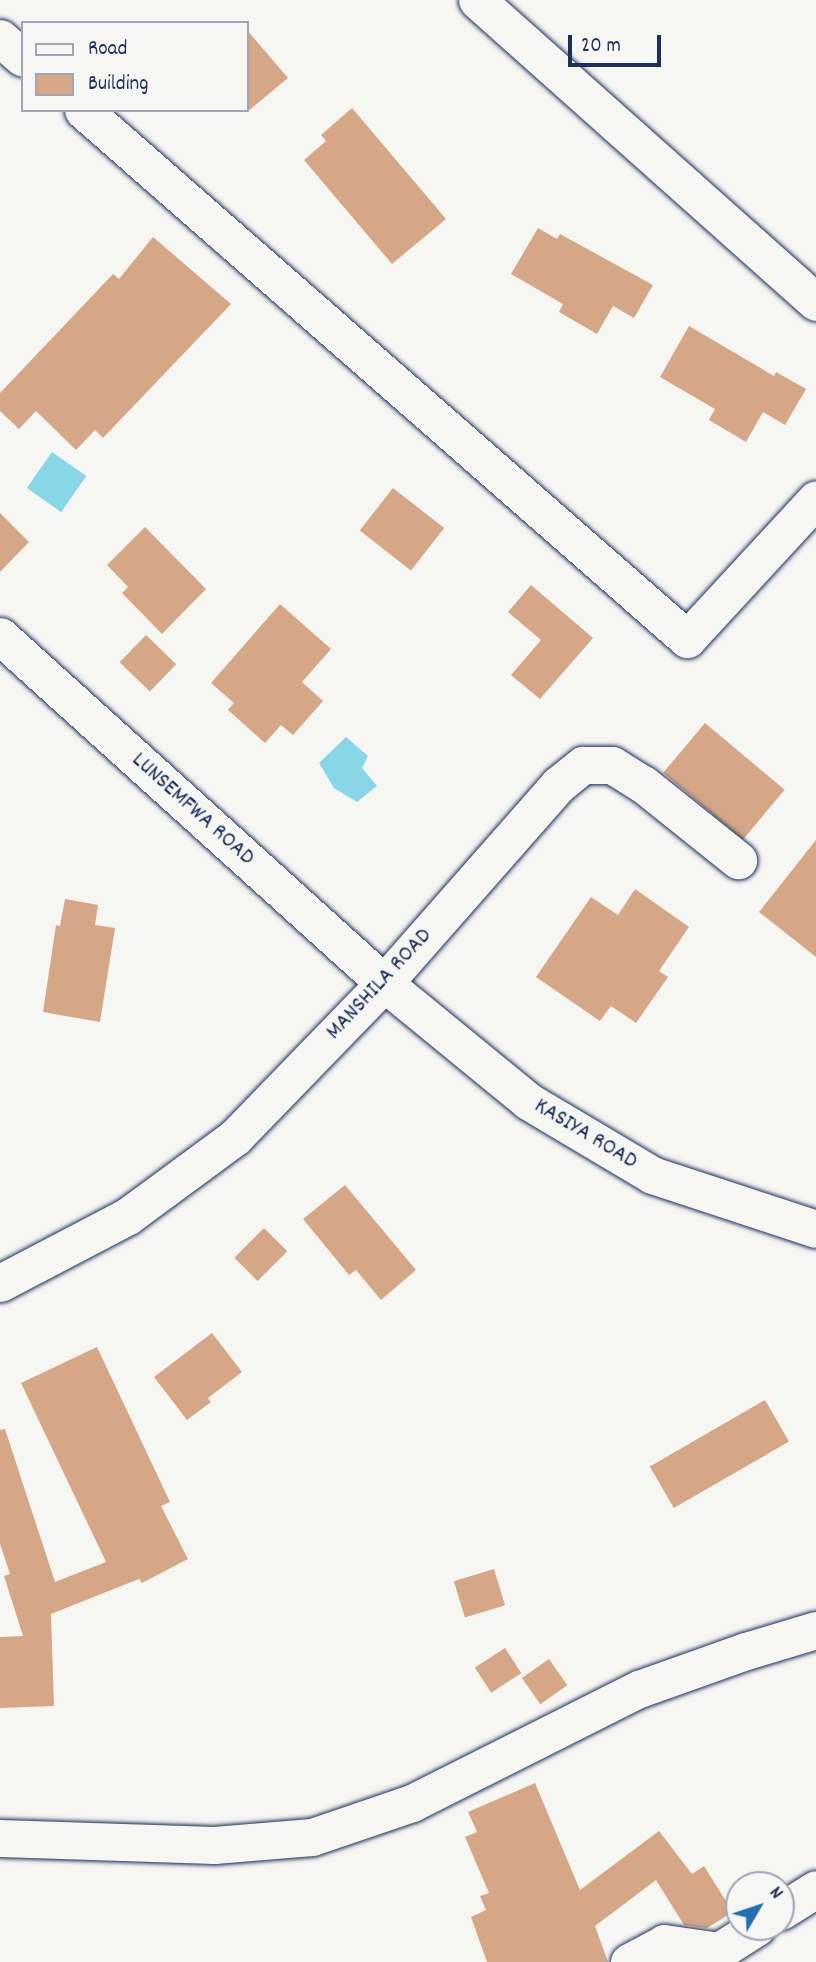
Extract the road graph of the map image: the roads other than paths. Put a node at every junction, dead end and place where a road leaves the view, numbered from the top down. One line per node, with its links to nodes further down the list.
1 (477, 0): 5 (street)
2 (0, 38): 3 (street)
3 (21, 56)
4 (85, 112): 6 (street)
5 (816, 302)
6 (816, 499)
7 (0, 636): 9 (street, LUNSEMFWA ROAD)
8 (738, 860): 9 (street, MANSHILA ROAD)
9 (384, 983): 10 (street, KASIYA ROAD); 11 (street, MANSHILA ROAD)
10 (816, 1230)
11 (0, 1283)
12 (816, 1630): 13 (street)
13 (0, 1838)
14 (816, 1889): 15 (street)
15 (795, 1903)
16 (735, 1941): 17 (street)
17 (629, 1962)

